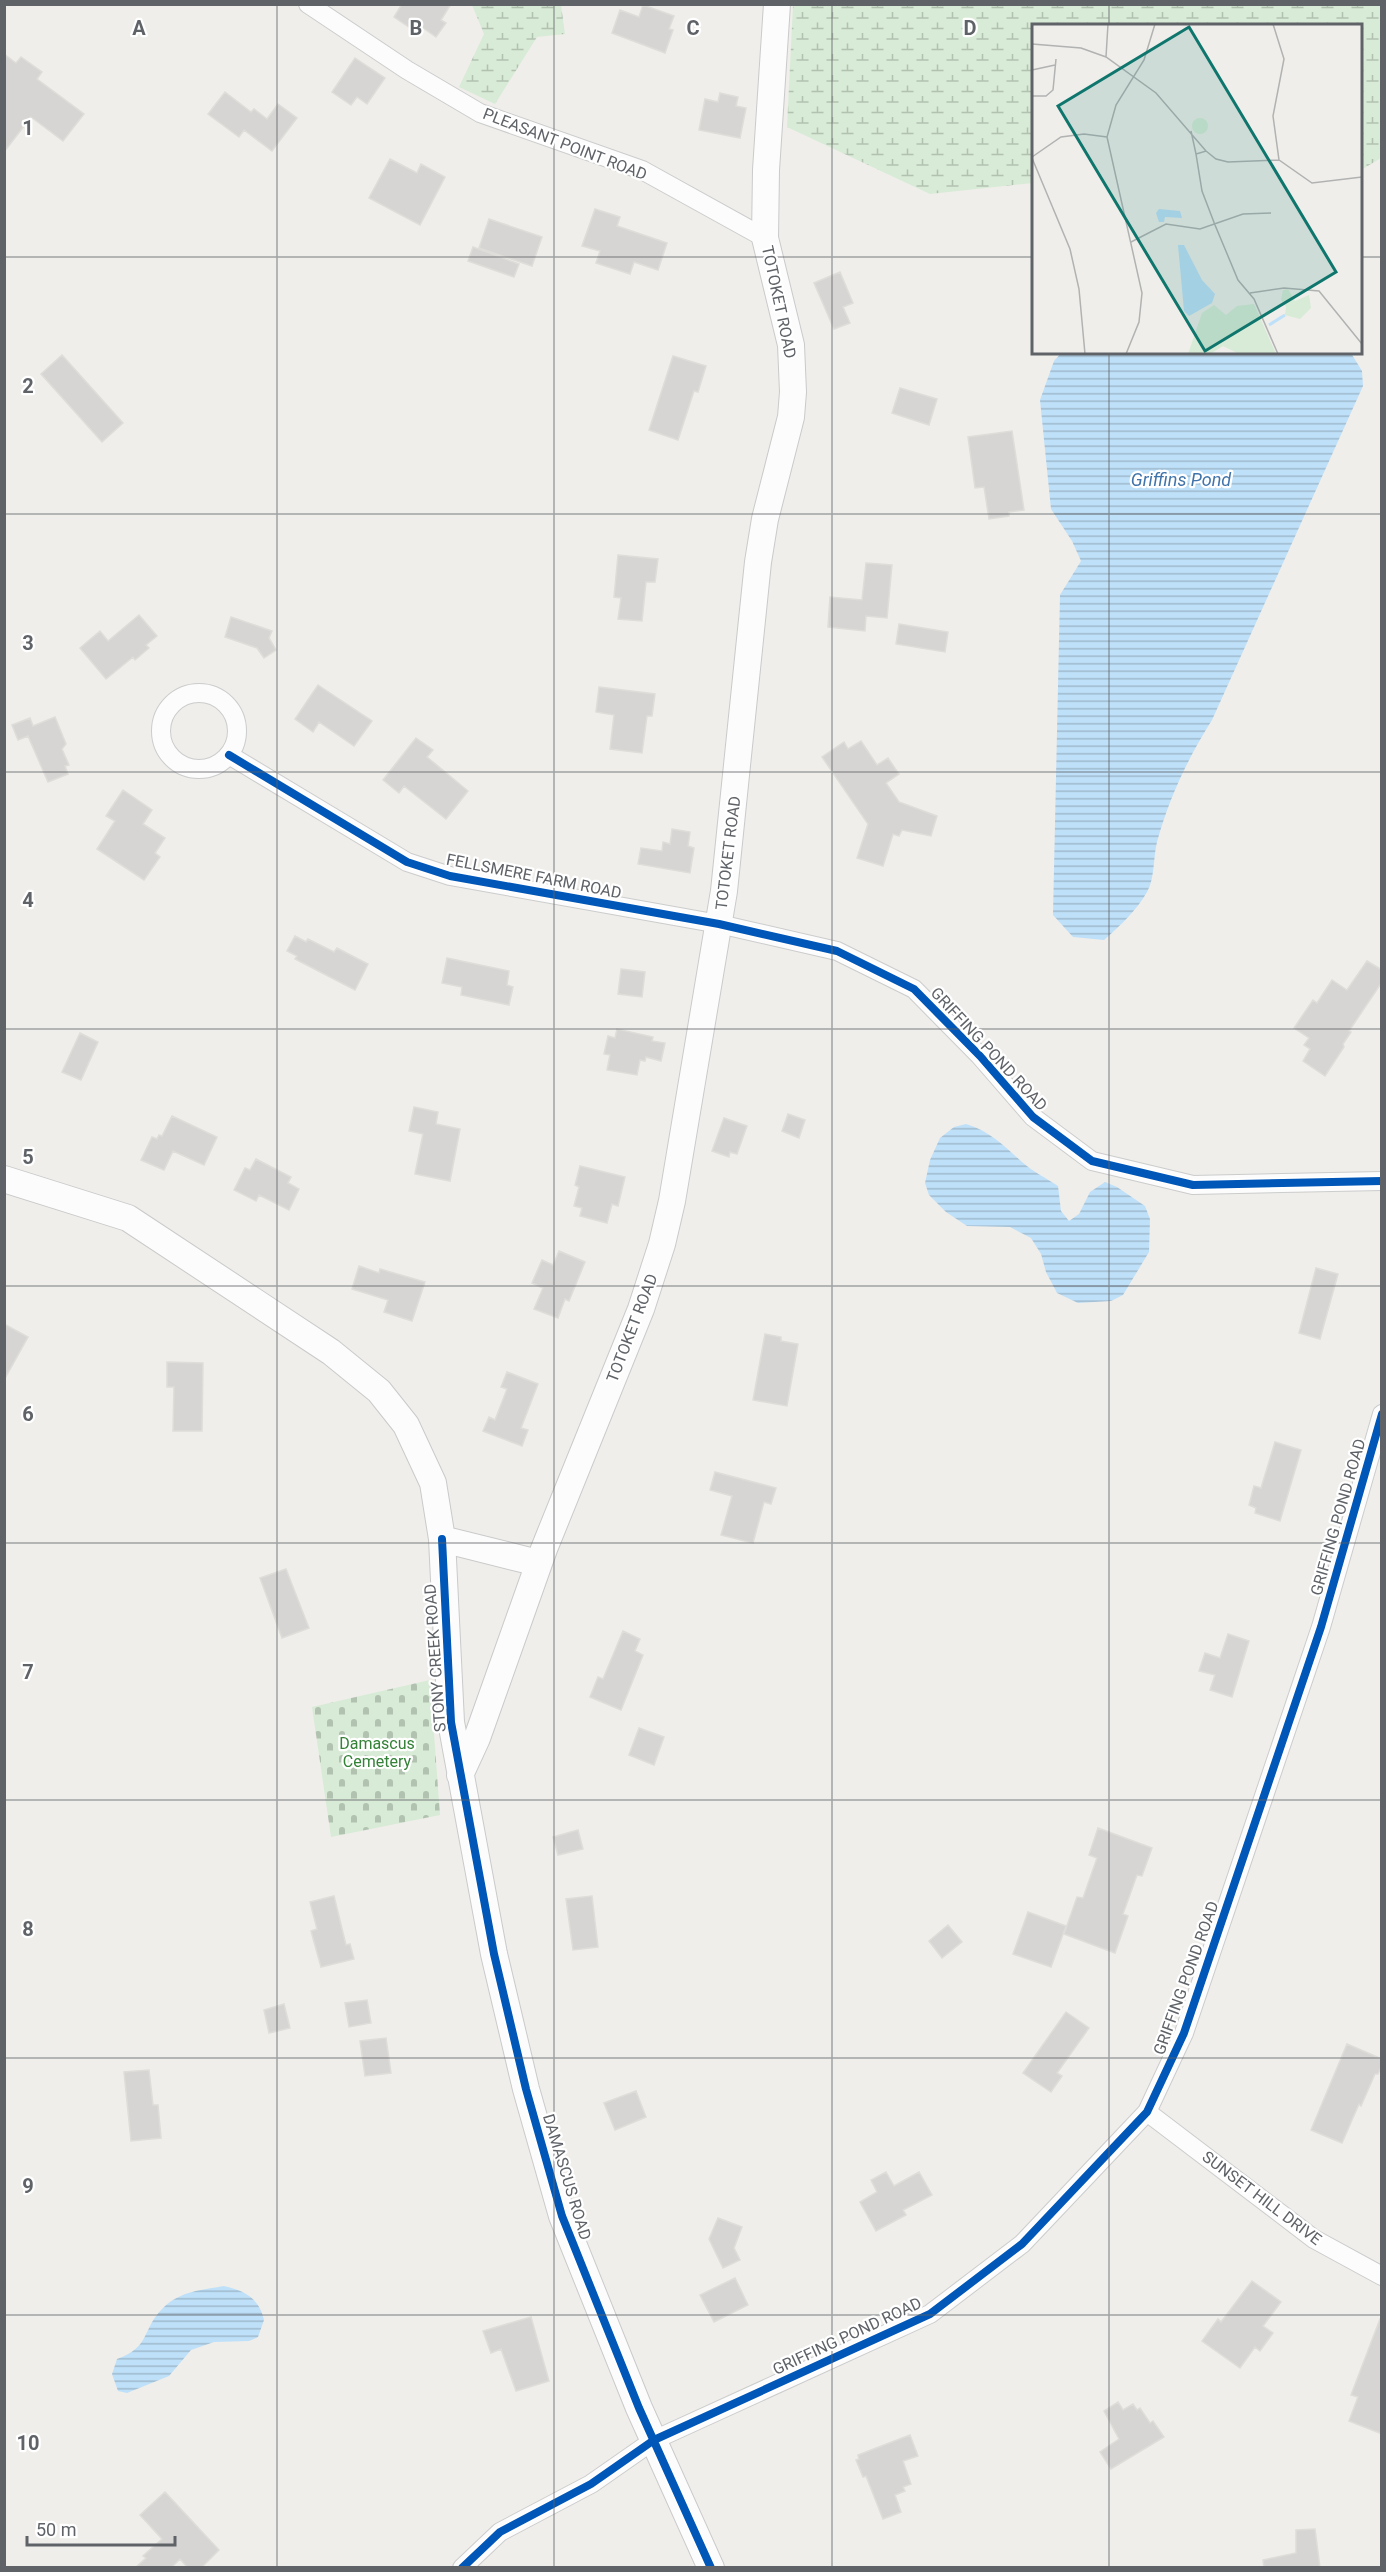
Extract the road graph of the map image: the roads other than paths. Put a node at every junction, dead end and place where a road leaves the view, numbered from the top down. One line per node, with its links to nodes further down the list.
1 (308, 4): 3 (street, PLEASANT POINT ROAD)
2 (777, 4): 3 (main road, TOTOKET ROAD)
3 (765, 238): 5 (main road, TOTOKET ROAD)
4 (229, 755): 4 (street); 5 (street, FELLSMERE FARM ROAD)
5 (719, 924): 7 (street, GRIFFING POND ROAD); 10 (main road, TOTOKET ROAD)
6 (4, 1179): 9 (main road, STONY CREEK ROAD)
7 (1382, 1181)
8 (1382, 1414): 12 (street, GRIFFING POND ROAD)
9 (442, 1539): 10 (main road); 11 (main road, STONY CREEK ROAD)
10 (538, 1563): 11 (main road, TOTOKET ROAD)
11 (460, 1775): 14 (main road, DAMASCUS ROAD)
12 (1148, 2112): 13 (street, SUNSET HILL DRIVE); 14 (street, GRIFFING POND ROAD)
13 (1382, 2276)
14 (654, 2440): 15 (street, GRIFFING POND ROAD); 16 (main road, DAMASCUS ROAD)
15 (462, 2568)
16 (711, 2568)

